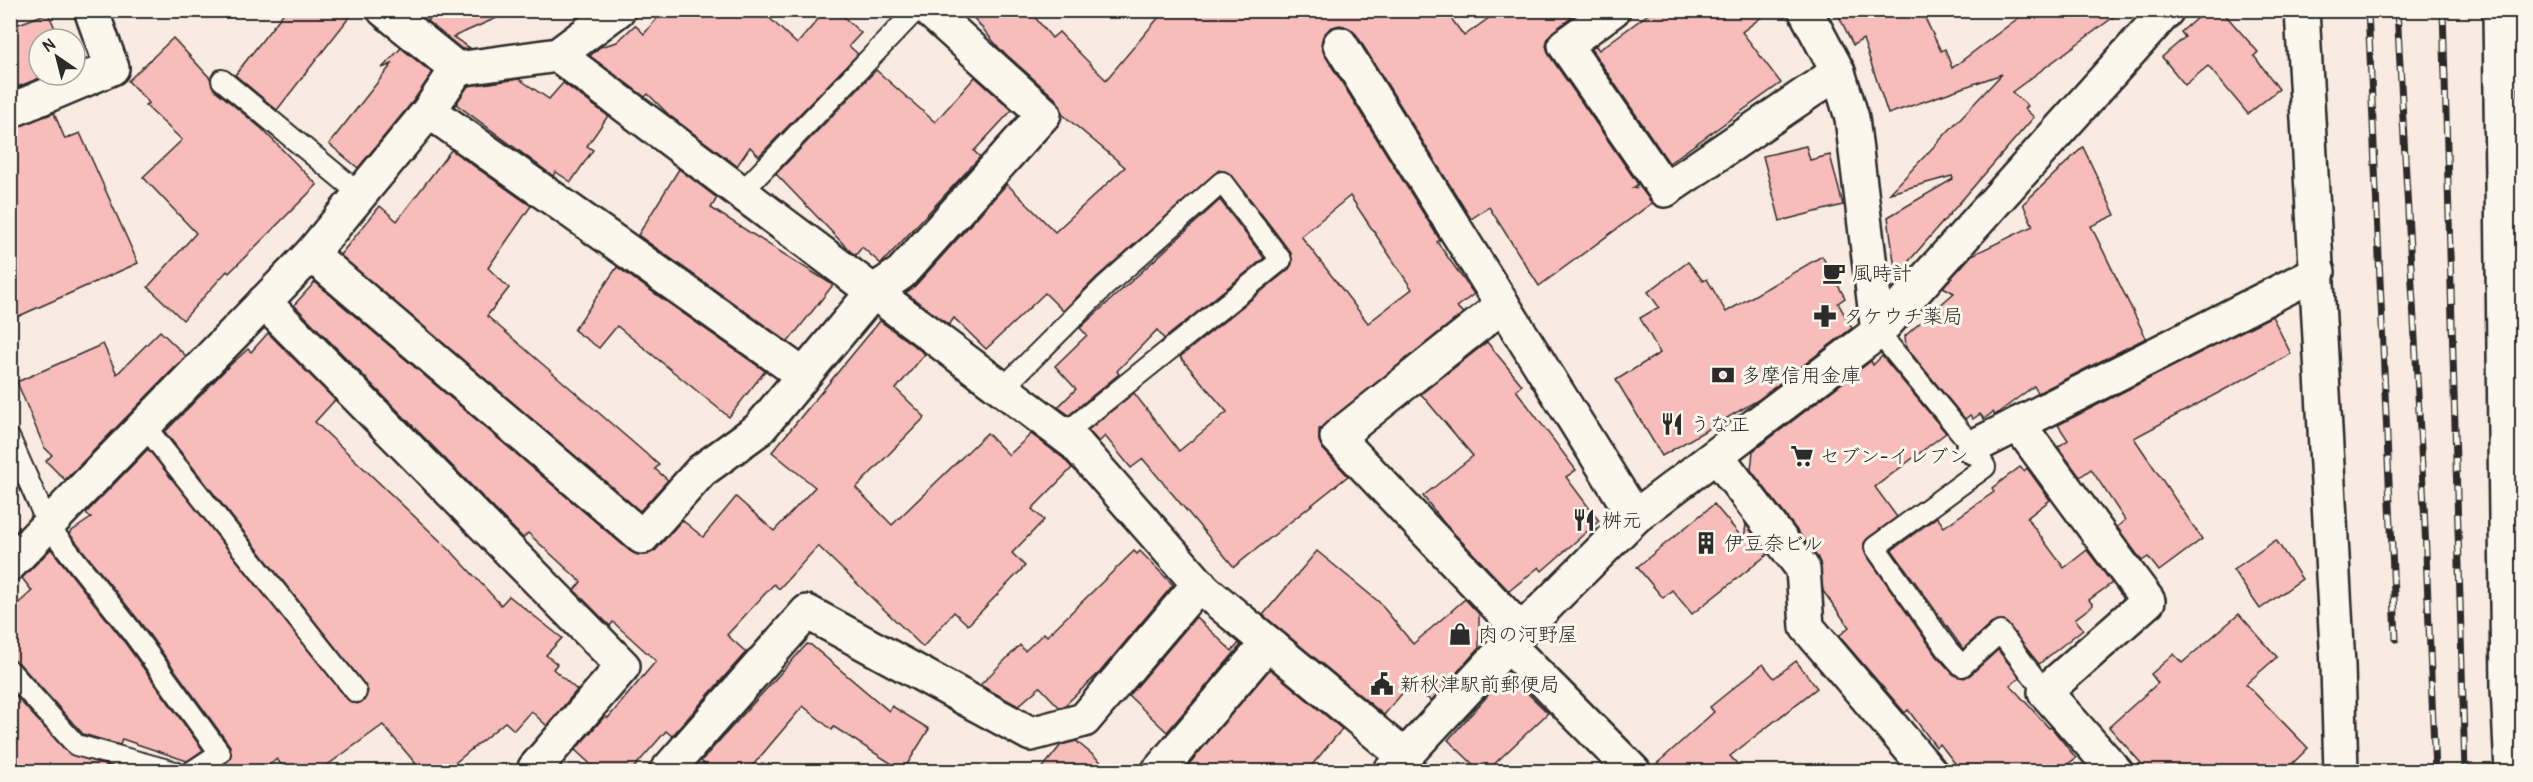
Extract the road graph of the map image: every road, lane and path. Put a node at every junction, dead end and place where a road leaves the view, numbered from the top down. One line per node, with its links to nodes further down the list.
1 (90, 10): 16 (street)
2 (384, 10): 13 (street)
3 (618, 10): 12 (street)
4 (916, 10): 19 (lane)
5 (929, 10): 23 (street)
6 (1612, 10): 14 (street)
7 (1805, 10): 14 (street)
8 (2302, 10): 22 (street)
9 (2506, 15): 18 (street)
10 (2154, 16): 26 (street)
11 (1340, 44): 25 (street)
12 (558, 55): 13 (street); 19 (street)
13 (457, 69): 17 (street)
14 (1838, 72): 26 (street)
15 (222, 80): 20 (lane)
16 (10, 111)
17 (429, 111): 20 (street); 27 (street)
18 (2512, 129): 54 (street)
19 (741, 193): 23 (street)
20 (360, 194): 21 (street)
21 (311, 254): 24 (street); 27 (street)
22 (2318, 272): 30 (street); 53 (street)
23 (873, 292): 27 (street); 28 (street)
24 (264, 302): 29 (street); 47 (street)
25 (1503, 304): 35 (street); 39 (street)
26 (1878, 332): 33 (lane); 34 (street)
27 (803, 375)
28 (1002, 389): 31 (street); 31 (lane)
29 (143, 424): 36 (street); 42 (lane)
30 (2018, 424): 33 (street); 43 (street)
31 (1063, 435): 38 (street)
32 (10, 439): 36 (lane)
33 (1973, 447): 43 (lane)
34 (1717, 456): 35 (street); 51 (street)
35 (1635, 517): 39 (street)
36 (49, 527): 37 (street); 46 (lane)
37 (10, 564)
38 (1199, 584): 40 (street); 48 (street)
39 (1514, 638): 44 (street); 50 (street)
40 (1268, 643): 44 (street); 49 (street)
41 (10, 671): 45 (lane)
42 (356, 692)
43 (2045, 692): 52 (street)
44 (1397, 764)
45 (175, 771)
46 (191, 771)
47 (539, 771)
48 (666, 771)
49 (1158, 771)
50 (1634, 771)
51 (1929, 771)
52 (2116, 771)
53 (2341, 771)
54 (2512, 771)

